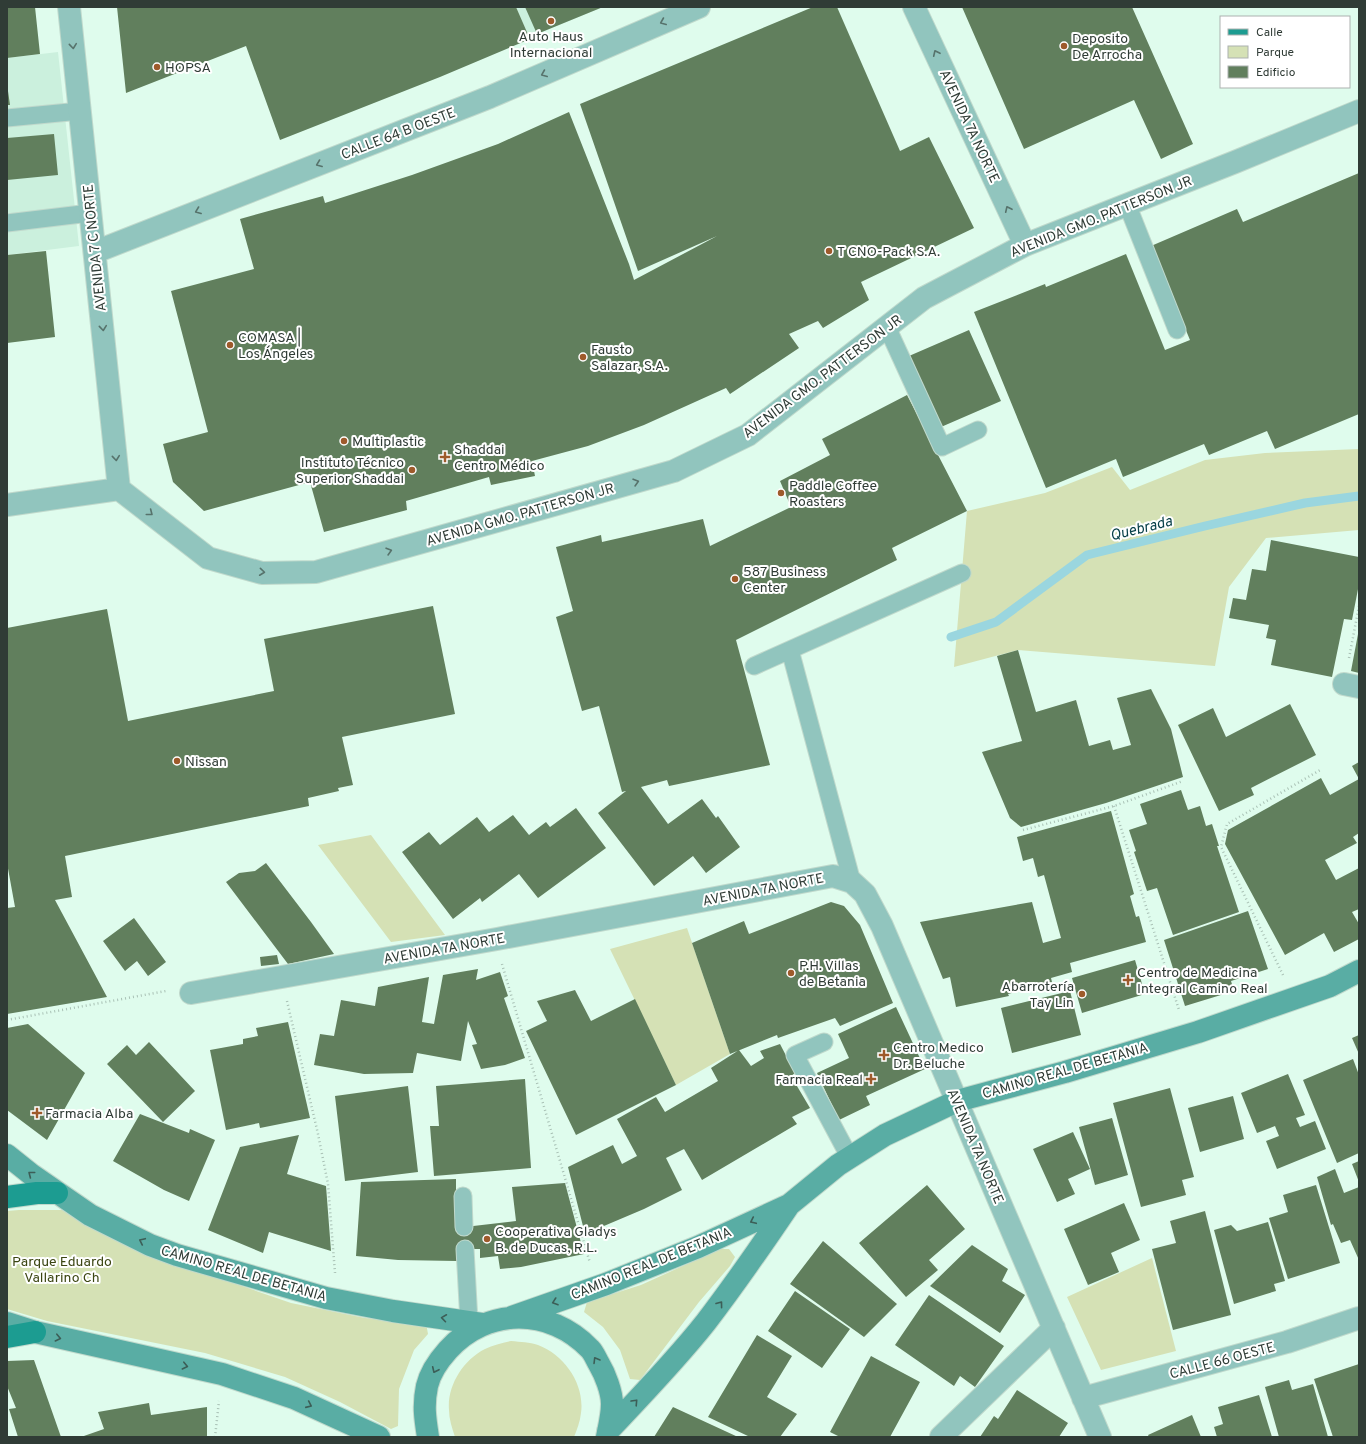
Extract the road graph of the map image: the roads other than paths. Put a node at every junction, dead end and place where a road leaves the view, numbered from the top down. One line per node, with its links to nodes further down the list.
1 (69, 7): 4 (street, AVENIDA 7 C NORTE, one-way to 4)
2 (699, 7): 11 (street, CALLE 64 B OESTE, one-way to 11)
3 (914, 7): 10 (street, AVENIDA 7A NORTE, one-way to 3)
4 (80, 111): 6 (lane); 8 (street, AVENIDA 7 C NORTE)
5 (1359, 111): 7 (street, AVENIDA GMO. PATTERSON JR)
6 (7, 118)
7 (1127, 204): 10 (street, AVENIDA GMO. PATTERSON JR); 13 (lane)
8 (90, 213): 9 (lane); 11 (street, AVENIDA 7 C NORTE)
9 (7, 223)
10 (1025, 245): 12 (street, AVENIDA GMO. PATTERSON JR)
11 (95, 252): 15 (street, AVENIDA 7 C NORTE, one-way to 15)
12 (887, 327): 14 (lane); 15 (street, AVENIDA GMO. PATTERSON JR, one-way to 12)
13 (1177, 330)
14 (978, 430)
15 (119, 489): 16 (street)
16 (7, 505)
17 (962, 572): 18 (lane)
18 (790, 650): 19 (lane); 20 (lane)
19 (754, 666)
20 (852, 882): 22 (street, AVENIDA 7A NORTE); 24 (street, AVENIDA 7A NORTE)
21 (1359, 971): 24 (street, CAMINO REAL DE BETANIA)
22 (181, 992)
23 (824, 1042): 26 (lane)
24 (957, 1101): 26 (street, CAMINO REAL DE BETANIA); 37 (street, AVENIDA 7A NORTE)
25 (7, 1155): 27 (street, CAMINO REAL DE BETANIA, one-way to 25)
26 (850, 1158): 30 (street, CAMINO REAL DE BETANIA)
27 (57, 1193): 29 (main road); 36 (street, CAMINO REAL DE BETANIA, one-way to 27)
28 (463, 1196): 31 (lane)
29 (7, 1197)
30 (788, 1205): 33 (street, CAMINO REAL DE BETANIA, one-way to 33); 41 (street, CAMINO REAL DE BETANIA, one-way to 30)
31 (464, 1227)
32 (465, 1249): 36 (lane)
33 (512, 1317): 36 (street); 41 (street, one-way to 33)
34 (1359, 1318): 40 (street, CALLE 66 OESTE)
35 (7, 1323): 38 (street)
36 (475, 1323): 43 (street, one-way to 43)
37 (1054, 1328): 40 (street, AVENIDA 7A NORTE); 44 (street)
38 (35, 1332): 39 (main road); 42 (street, one-way to 42)
39 (7, 1337)
40 (1083, 1398): 45 (street, AVENIDA 7A NORTE)
41 (608, 1434)
42 (379, 1437)
43 (428, 1437)
44 (940, 1437)
45 (1100, 1437)

